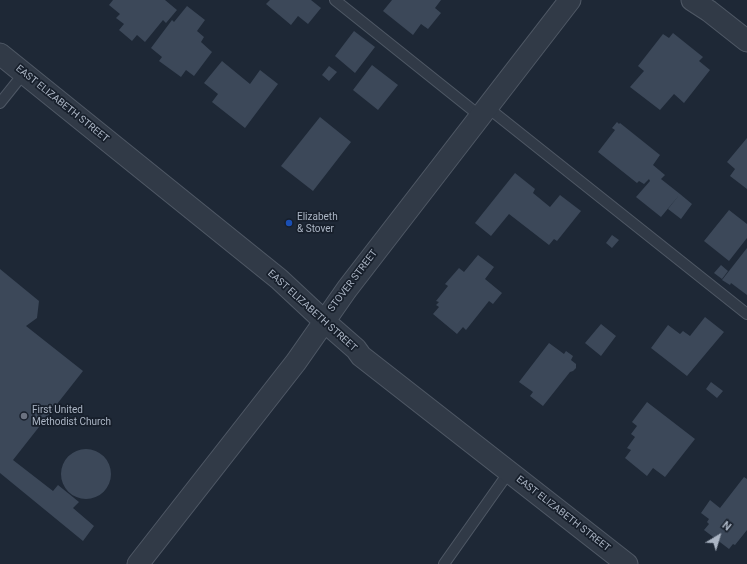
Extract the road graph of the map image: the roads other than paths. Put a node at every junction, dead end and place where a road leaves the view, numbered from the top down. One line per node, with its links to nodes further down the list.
1 (335, 0): 8 (lane)
2 (570, 0): 8 (street, STOVER STREET)
3 (692, 0): 4 (street)
4 (747, 41)
5 (0, 54): 6 (street, EAST ELIZABETH STREET)
6 (24, 73): 7 (lane); 10 (street, EAST ELIZABETH STREET)
7 (0, 103)
8 (484, 111): 9 (lane); 10 (street, STOVER STREET)
9 (747, 314)
10 (324, 321): 11 (street, EAST ELIZABETH STREET); 12 (street, STOVER STREET)
11 (509, 472): 13 (lane); 14 (street, EAST ELIZABETH STREET)
12 (138, 564)
13 (444, 564)
14 (627, 564)

